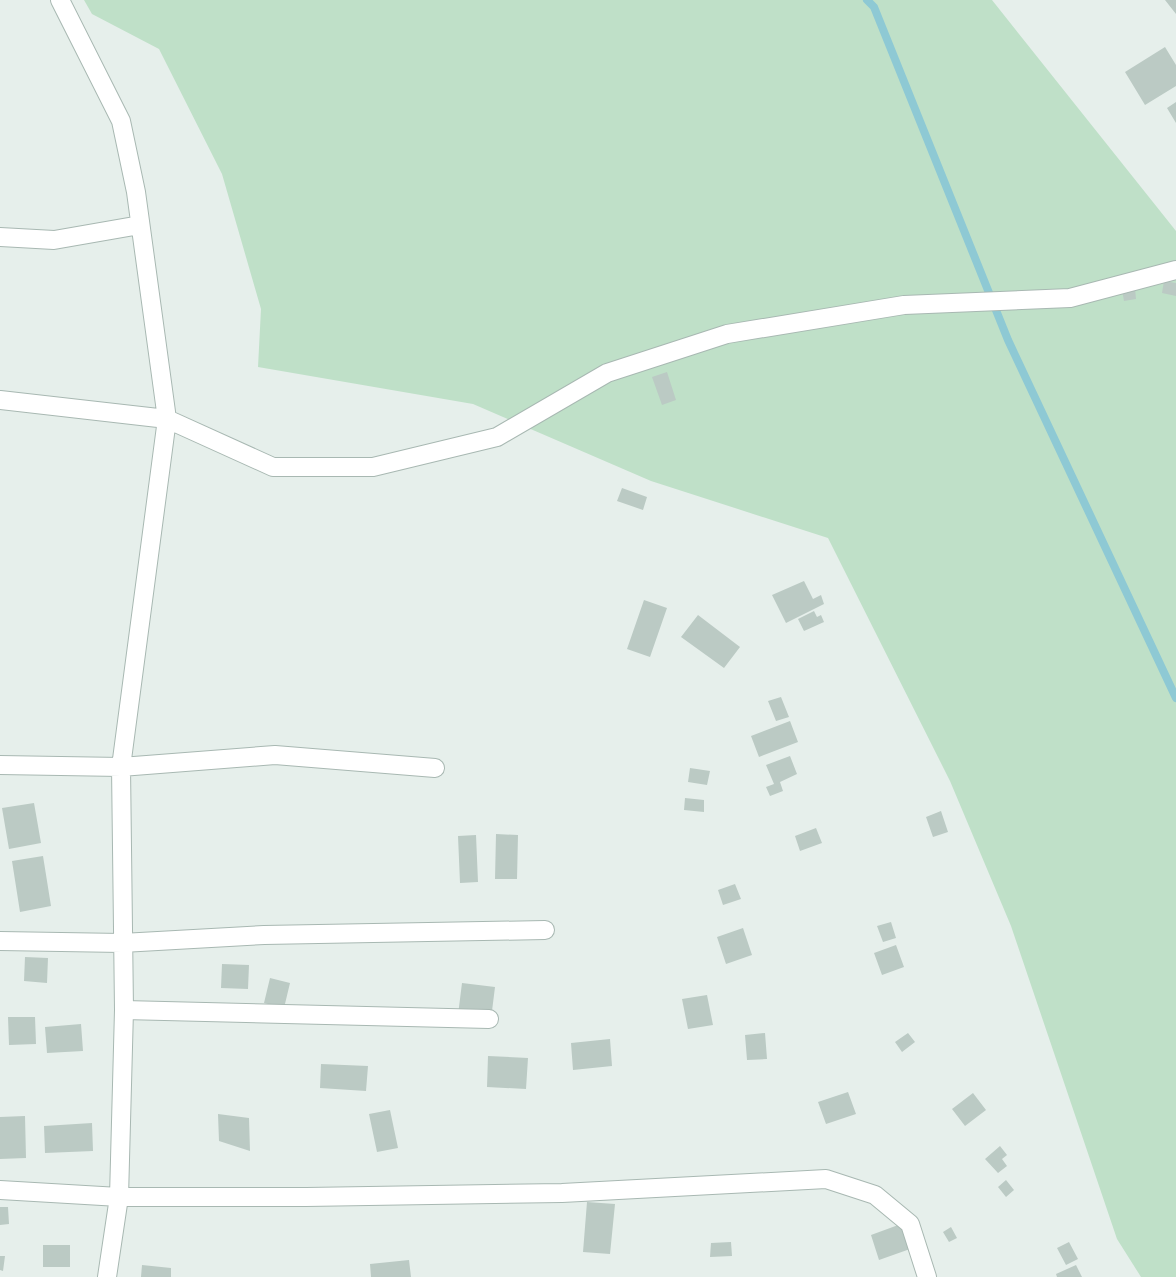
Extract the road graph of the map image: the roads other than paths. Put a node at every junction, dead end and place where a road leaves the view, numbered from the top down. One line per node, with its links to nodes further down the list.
1 (60, 0): 2 (street)
2 (140, 225): 3 (street); 6 (street)
3 (0, 237)
4 (1176, 270): 6 (street)
5 (0, 400): 6 (street)
6 (166, 419): 8 (street)
7 (0, 765): 8 (street)
8 (121, 767): 9 (street); 12 (street)
9 (435, 768)
10 (545, 930): 12 (street)
11 (0, 941): 12 (street)
12 (122, 942): 13 (street)
13 (123, 1010): 14 (street); 16 (street)
14 (489, 1019)
15 (0, 1190): 16 (street)
16 (119, 1197): 17 (street); 18 (street)
17 (107, 1277)
18 (927, 1277)

